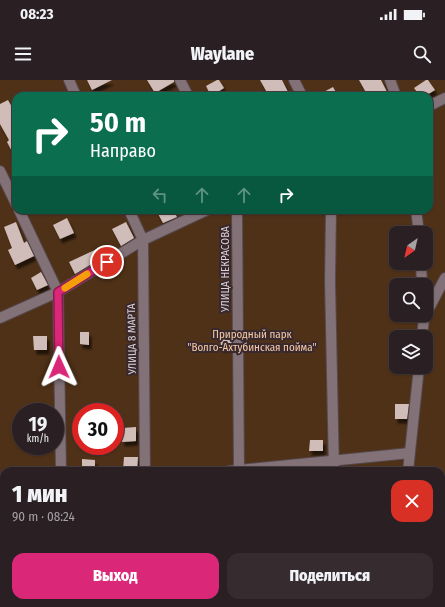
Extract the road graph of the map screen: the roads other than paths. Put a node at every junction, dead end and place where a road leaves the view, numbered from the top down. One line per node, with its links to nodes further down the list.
1 (69, 80): 5 (street)
2 (180, 80): 6 (street)
3 (294, 80): 7 (street)
4 (390, 80): 8 (street)
5 (74, 92)
6 (186, 92)
7 (300, 92)
8 (394, 92)
9 (445, 98): 10 (street)
10 (433, 104)
11 (0, 171): 12 (street)
12 (12, 196)
13 (21, 214): 22 (street)
14 (131, 214): 20 (street, УЛИЦА 8 МАРТА)
15 (198, 214): 20 (street)
16 (237, 214): 30 (street, УЛИЦА НЕКРАСОВА)
17 (331, 214): 27 (street)
18 (417, 214): 19 (street)
19 (418, 226)
20 (143, 240): 22 (street); 29 (street, УЛИЦА 8 МАРТА)
21 (445, 278): 23 (street)
22 (58, 292): 24 (street); 28 (street)
23 (433, 300)
24 (0, 318)
25 (418, 374): 26 (street)
26 (410, 453): 27 (street); 33 (street)
27 (334, 460): 31 (street); 32 (street)
28 (61, 467)
29 (145, 467)
30 (236, 467)
31 (272, 467)
32 (334, 467)
33 (408, 467)

